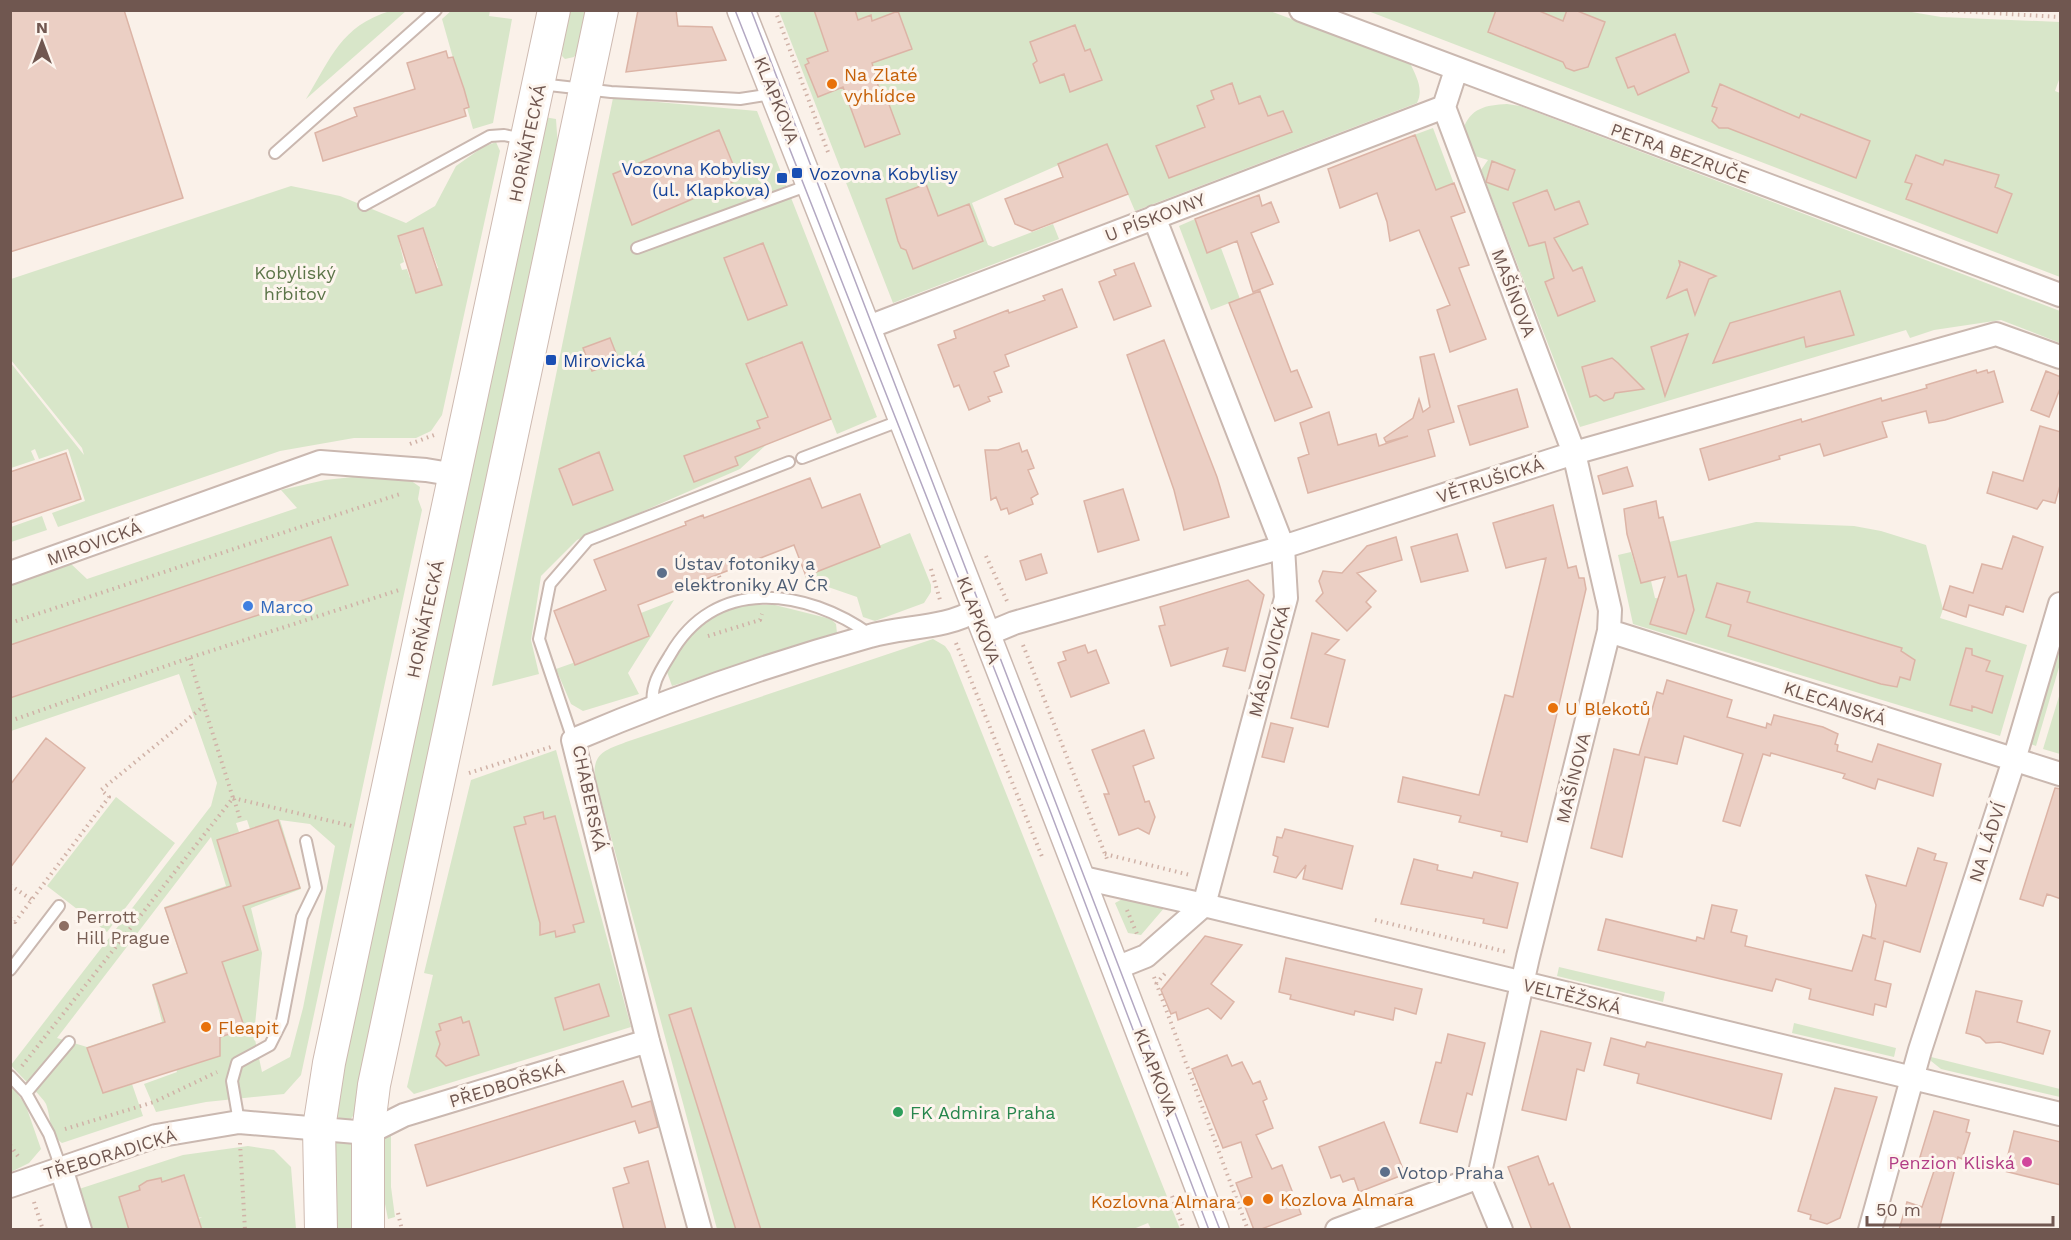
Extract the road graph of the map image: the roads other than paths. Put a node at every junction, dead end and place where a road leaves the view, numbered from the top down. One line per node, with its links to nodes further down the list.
1 (436, 10): 12 (lane)
2 (554, 10): 7 (main road, HORŇÁTECKÁ)
3 (602, 10): 8 (main road)
4 (741, 10): 9 (street, KLAPKOVA)
5 (1300, 10): 6 (street, PETRA BEZRUČE)
6 (1456, 70): 10 (street); 17 (street, PETRA BEZRUČE)
7 (539, 84): 8 (lane); 11 (main road, HORŇÁTECKÁ)
8 (585, 89): 9 (lane); 51 (main road)
9 (774, 94): 13 (street, KLAPKOVA)
10 (1444, 107): 15 (street, U PÍSKOVNY); 21 (street, MAŠÍNOVA)
11 (528, 140): 14 (lane); 24 (main road, HORŇÁTECKÁ)
12 (275, 153)
13 (810, 185): 16 (lane); 18 (street, KLAPKOVA)
14 (364, 205)
15 (1154, 217): 18 (street, U PÍSKOVNY); 25 (street, MÁSLOVICKÁ)
16 (637, 248)
17 (2061, 295)
18 (866, 328): 20 (street, KLAPKOVA)
19 (2061, 357): 21 (street, VĚTRUŠICKÁ)
20 (902, 419): 22 (lane); 28 (street, KLAPKOVA)
21 (1574, 453): 25 (street, VĚTRUŠICKÁ); 29 (street, MAŠÍNOVA)
22 (802, 458)
23 (789, 462): 33 (lane)
24 (456, 475): 26 (street, MIROVICKÁ); 50 (main road, HORŇÁTECKÁ)
25 (1283, 547): 31 (street, VĚTRUŠICKÁ); 38 (street, MÁSLOVICKÁ)
26 (10, 573)
27 (2061, 604): 34 (street, NA LÁDVÍ)
28 (976, 610): 30 (street, CHABERSKÁ); 31 (street, KLAPKOVA)
29 (1609, 631): 34 (street, KLECANSKÁ); 42 (street, MAŠÍNOVA)
30 (871, 635): 32 (street, CHABERSKÁ); 32 (lane)
31 (986, 635): 37 (street, KLAPKOVA)
32 (653, 706): 33 (street, CHABERSKÁ)
33 (573, 740): 43 (street, CHABERSKÁ)
34 (2014, 760): 35 (street, KLECANSKÁ); 46 (street, NA LÁDVÍ)
35 (2061, 774)
36 (306, 840): 49 (lane)
37 (1083, 878): 38 (street, VELTĚŽSKÁ); 40 (street, KLAPKOVA)
38 (1204, 905): 40 (street); 42 (street, VELTĚŽSKÁ)
39 (59, 906): 41 (lane)
40 (1116, 968): 59 (street, KLAPKOVA)
41 (10, 970)
42 (1522, 984): 46 (street, VELTĚŽSKÁ); 53 (street, MAŠÍNOVA)
43 (648, 1041): 51 (street, PŘEDBOŘSKÁ); 58 (street, CHABERSKÁ)
44 (69, 1042): 47 (lane)
45 (14, 1072): 47 (lane)
46 (1913, 1079): 48 (street, VELTĚŽSKÁ); 62 (street, NA LÁDVÍ)
47 (26, 1093): 52 (lane)
48 (2061, 1114)
49 (239, 1122): 50 (street, TŘEBORADICKÁ); 52 (street, TŘEBORADICKÁ)
50 (319, 1128): 51 (street, TŘEBORADICKÁ); 56 (main road, HORŇÁTECKÁ)
51 (368, 1133): 57 (main road)
52 (61, 1168): 54 (street, TŘEBORADICKÁ); 55 (street)
53 (1479, 1177): 60 (street); 61 (street)
54 (16, 1195)
55 (80, 1230)
56 (321, 1230)
57 (368, 1230)
58 (700, 1230)
59 (1215, 1230)
60 (1337, 1230)
61 (1501, 1230)
62 (1870, 1230)

